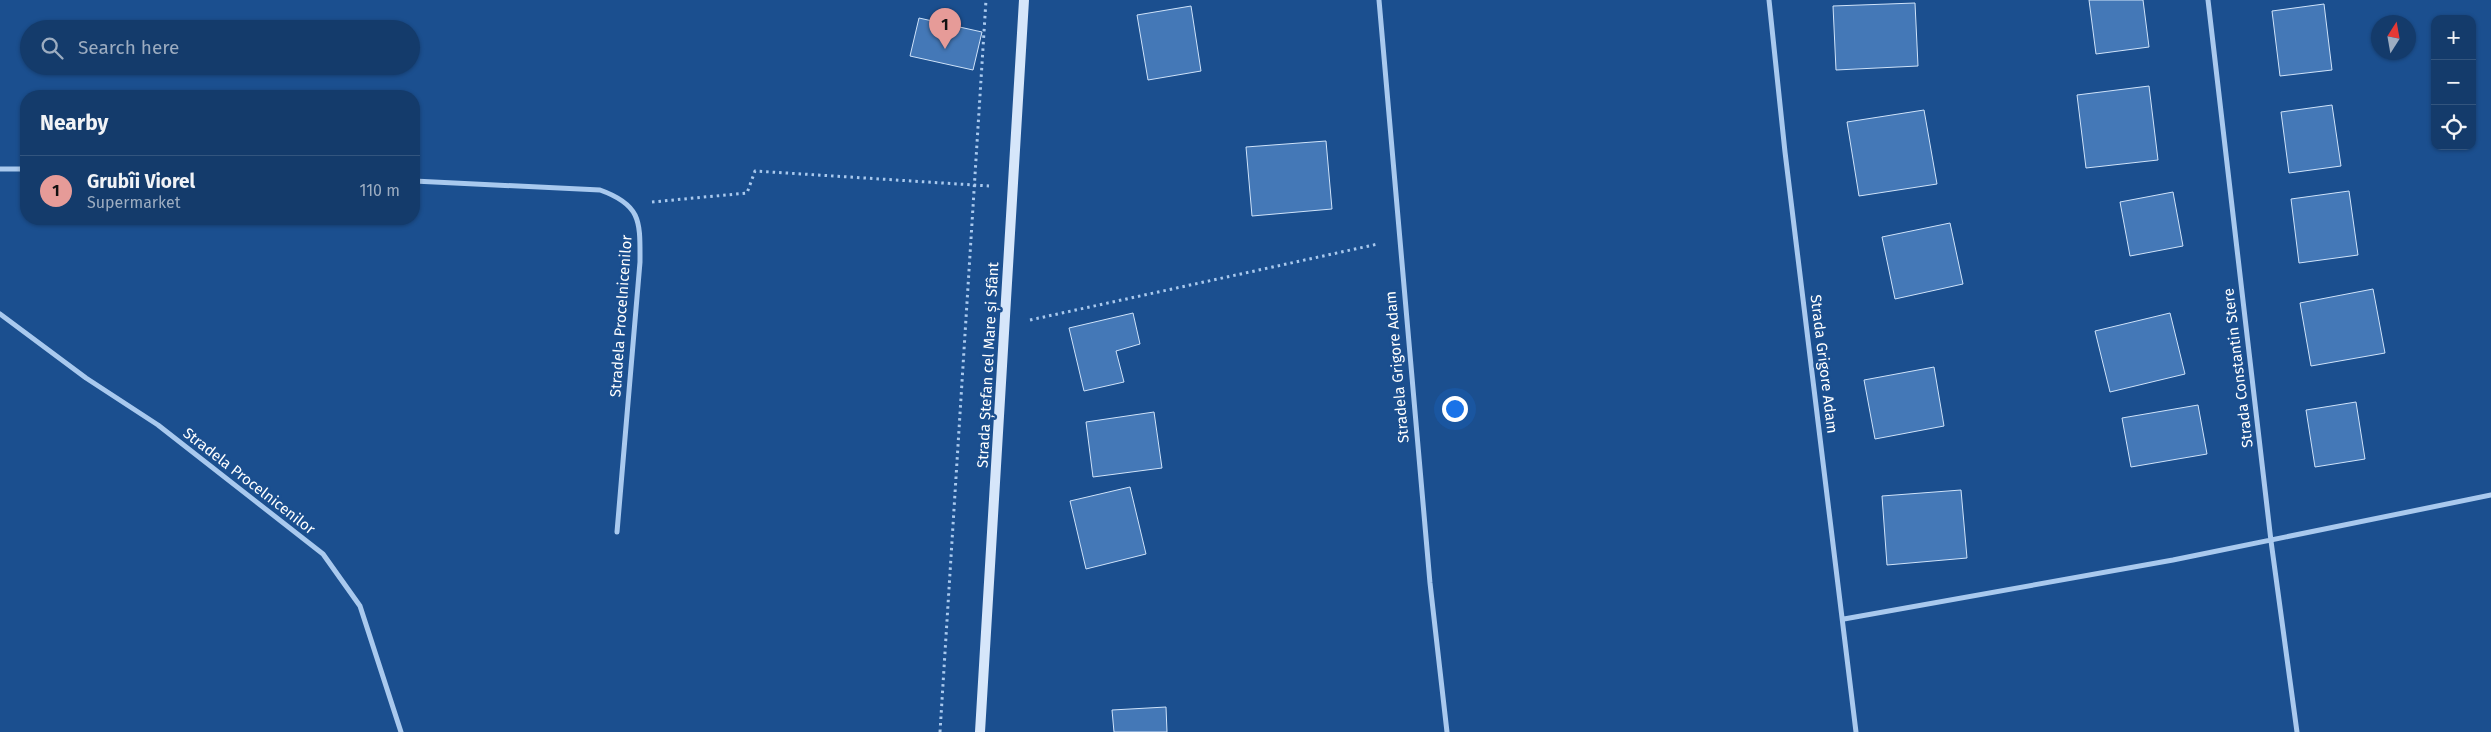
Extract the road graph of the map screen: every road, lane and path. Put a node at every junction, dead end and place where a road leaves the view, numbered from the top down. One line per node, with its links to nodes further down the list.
1 (986, 0): 9 (path)
2 (1024, 0): 10 (main road, Strada Ștefan cel Mare și Sfânt)
3 (1379, 0): 12 (street, Stradela Grigore Adam)
4 (1769, 0): 18 (street, Strada Grigore Adam)
5 (2208, 0): 17 (street, Strada Constantin Stere)
6 (0, 169): 7 (street)
7 (20, 169)
8 (420, 181): 11 (street)
9 (974, 185): 10 (path); 11 (path); 20 (path)
10 (1013, 187): 14 (main road, Strada Ștefan cel Mare și Sfânt)
11 (628, 204): 16 (street, Stradela Procelnicenilor)
12 (1398, 240): 14 (path); 22 (street, Stradela Grigore Adam)
13 (0, 314): 19 (street, Stradela Procelnicenilor)
14 (1006, 325): 21 (main road, Strada Ștefan cel Mare și Sfânt)
15 (2491, 495): 17 (street)
16 (617, 532)
17 (2271, 541): 18 (street); 24 (street, Strada Constantin Stere)
18 (1844, 619): 23 (street, Strada Grigore Adam)
19 (400, 732)
20 (940, 732)
21 (980, 732)
22 (1447, 732)
23 (1856, 732)
24 (2297, 732)

